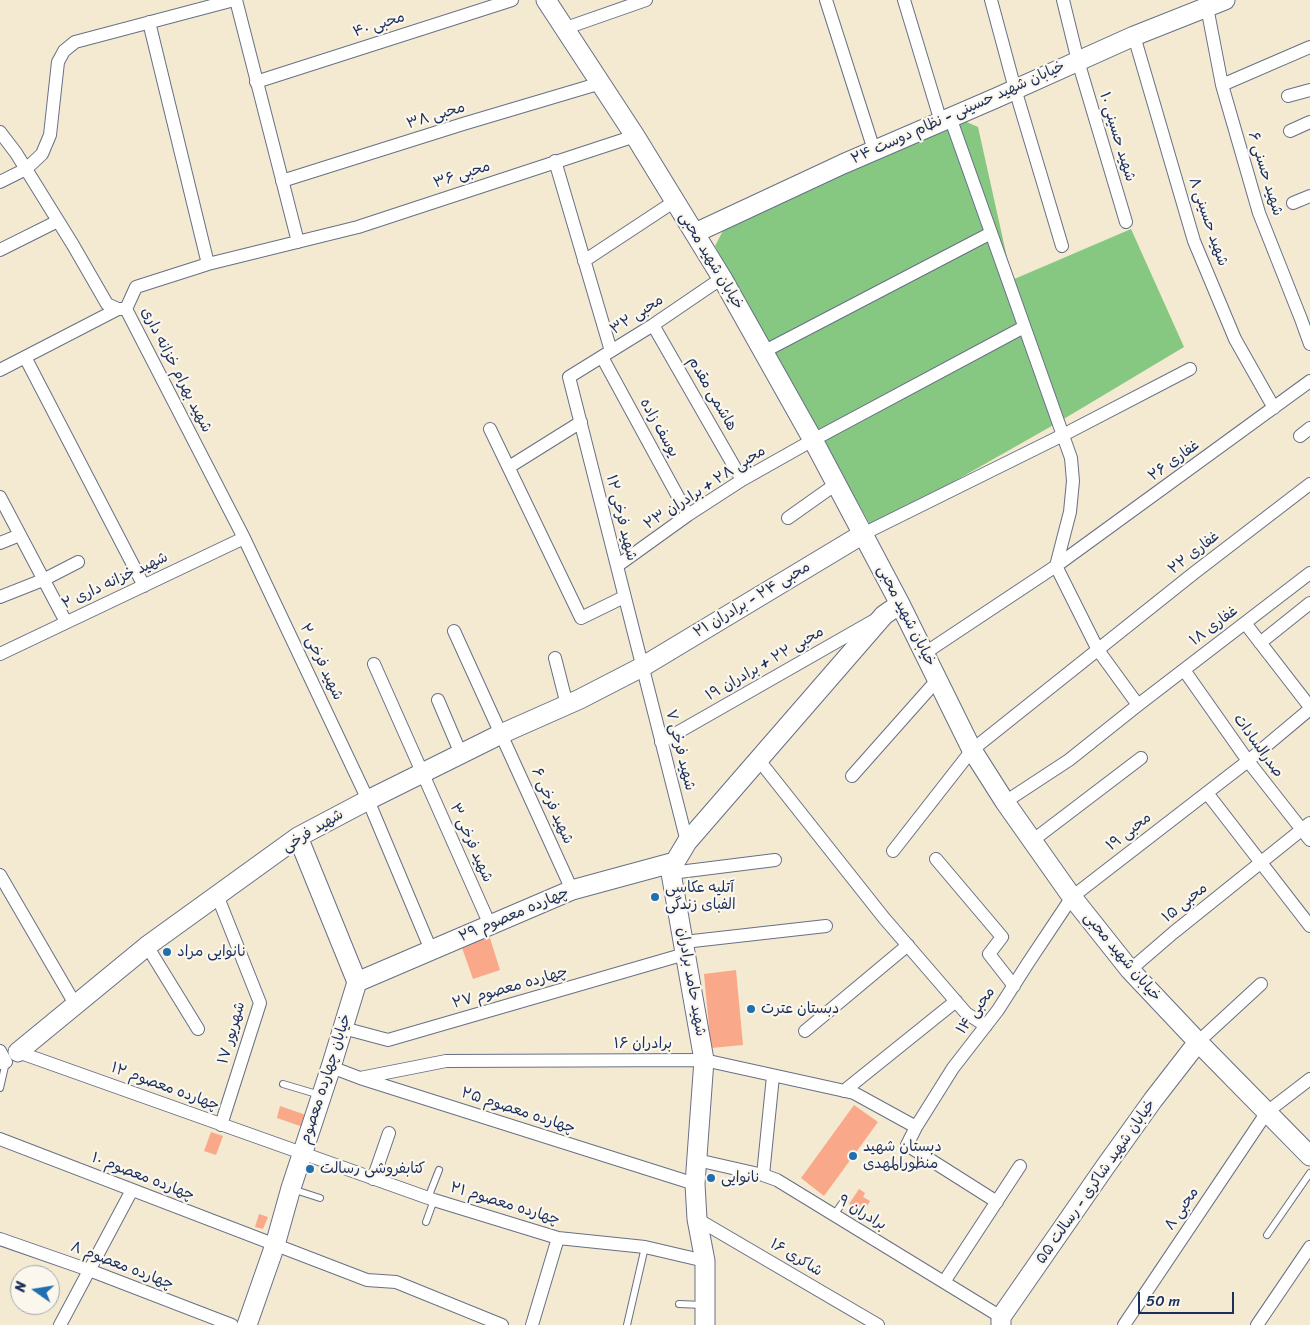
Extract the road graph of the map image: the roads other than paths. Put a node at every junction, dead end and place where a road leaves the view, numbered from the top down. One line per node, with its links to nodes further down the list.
1 (235, 0): 11 (street); 16 (street)
2 (512, 0): 16 (street, محبی ۴۰)
3 (546, 0): 12 (street, خیابان شهید محبی)
4 (646, 0): 12 (street)
5 (826, 0): 27 (street)
6 (904, 0): 22 (street)
7 (991, 0): 19 (street)
8 (1063, 0): 15 (street, شهید حسینی ۱۰)
9 (1225, 0): 10 (street, خیابان شهید حسینی - نظام دوست ۲۴)
10 (1207, 7): 13 (street, خیابان شهید حسینی - نظام دوست ۲۴); 18 (street, شهید حسنی ۶)
11 (149, 22): 29 (street); 43 (street)
12 (566, 28): 17 (street, خیابان شهید محبی)
13 (1134, 36): 15 (street, خیابان شهید حسینی - نظام دوست ۲۴); 56 (street, شهید حسینی ۸)
14 (1310, 47): 18 (street)
15 (1078, 62): 19 (street, خیابان شهید حسینی - نظام دوست ۲۴); 36 (street, شهید حسینی ۱۰)
16 (256, 82): 30 (street)
17 (601, 83): 26 (street, خیابان شهید محبی); 30 (street, محبی ۳۸)
18 (1222, 85): 48 (street, شهید حسنی ۶)
19 (1014, 89): 22 (street, خیابان شهید حسینی - نظام دوست ۲۴); 40 (street)
20 (1310, 90): 21 (street)
21 (1288, 96)
22 (946, 119): 27 (street, خیابان شهید حسینی - نظام دوست ۲۴); 38 (street)
23 (1310, 122): 24 (street)
24 (1290, 131)
25 (0, 132): 29 (street, شهید بهرام خزانه داری)
26 (635, 136): 28 (street, محبی ۳۶); 33 (street, خیابان شهید محبی)
27 (874, 150): 37 (street, خیابان شهید حسینی - نظام دوست ۲۴)
28 (556, 161): 39 (street, محبی ۳۶); 42 (street, یوسف زاده)
29 (26, 169): 31 (street); 35 (street, شهید بهرام خزانه داری)
30 (282, 181): 39 (street)
31 (0, 182)
32 (1310, 196): 34 (street)
33 (675, 201): 37 (street, خیابان شهید محبی); 42 (street)
34 (1293, 203)
35 (58, 221): 41 (street); 45 (street, شهید بهرام خزانه داری)
36 (1126, 222)
37 (695, 233): 44 (street, خیابان شهید محبی)
38 (991, 233): 47 (street); 49 (street)
39 (298, 242): 43 (street, محبی ۳۶)
40 (1062, 246)
41 (0, 250)
42 (584, 261): 50 (street, یوسف زاده)
43 (208, 264): 45 (street, محبی ۳۶)
44 (722, 278): 46 (street, محبی ۳۲); 49 (street, خیابان شهید محبی)
45 (122, 309): 51 (street); 70 (street, شهید بهرام خزانه داری)
46 (653, 325): 50 (street, محبی ۳۲); 62 (street, هاشمی مقدم)
47 (1024, 327): 59 (street); 60 (street, محبی ۲۸ + برادران ۲۳)
48 (1310, 344)
49 (763, 352): 60 (street, خیابان شهید محبی)
50 (606, 354): 54 (street, محبی ۳۲); 66 (street, یوسف زاده)
51 (25, 357): 53 (street); 77 (street)
52 (1190, 368): 59 (street)
53 (0, 370)
54 (569, 377): 57 (street, شهید فرخی ۱۲)
55 (1310, 381): 56 (street, غفاری ۲۶)
56 (1274, 408): 74 (street, غفاری ۲۶)
57 (580, 422): 61 (street); 73 (street, شهید فرخی ۱۲)
58 (490, 428): 61 (street)
59 (1063, 435): 69 (street); 74 (street)
60 (813, 440): 62 (street, محبی ۲۸ + برادران ۲۳); 63 (street, خیابان شهید محبی)
61 (509, 467): 78 (street)
62 (742, 480): 66 (street, محبی ۲۸ + برادران ۲۳)
63 (836, 484): 67 (street); 69 (street, خیابان شهید محبی)
64 (1310, 484): 87 (street, غفاری ۲۲)
65 (0, 497): 68 (street)
66 (688, 515): 73 (street, محبی ۲۸ + برادران ۲۳)
67 (788, 518)
68 (20, 534): 71 (street); 76 (street)
69 (863, 534): 81 (street, خیابان شهید محبی); 92 (street, محبی ۲۴ - برادران ۲۱)
70 (244, 538): 77 (street, شهید خزانه داری ۲); 109 (street, شهید فرخی ۲)
71 (0, 543)
72 (78, 562): 76 (street)
73 (617, 566): 78 (street, شهید فرخی ۱۲)
74 (1056, 566): 87 (street); 88 (street, غفاری ۲۶)
75 (1310, 573): 84 (street, غفاری ۱۸)
76 (43, 580): 79 (street); 83 (street)
77 (144, 586): 83 (street, شهید خزانه داری ۲)
78 (624, 597): 92 (street, شهید فرخی ۱۲)
79 (0, 598)
80 (1310, 603): 86 (street)
81 (900, 604): 82 (street); 88 (street, خیابان شهید محبی)
82 (884, 615): 100 (street, محبی ۲۲ + برادران ۱۹); 104 (street)
83 (66, 622): 89 (street, شهید خزانه داری ۲)
84 (1245, 623): 86 (street); 93 (street, غفاری ۱۸)
85 (454, 631): 99 (street, شهید فرخی ۶)
86 (1260, 643): 98 (street)
87 (1098, 650): 97 (street); 101 (street, غفاری ۲۲)
88 (925, 653): 94 (street, خیابان شهید محبی)
89 (0, 654)
90 (555, 658): 96 (street)
91 (374, 664): 106 (street, شهید فرخی ۳)
92 (642, 667): 96 (street, شهید فرخی); 100 (street, شهید فرخی ۷)
93 (1184, 670): 97 (street, غفاری ۱۸); 105 (street, صدرالسادات)
94 (938, 679): 101 (street, خیابان شهید محبی); 107 (street)
95 (438, 700): 102 (street)
96 (567, 705): 99 (street, شهید فرخی)
97 (1138, 705): 110 (street, غفاری ۱۸)
98 (1310, 708): 105 (street, محبی ۱۹)
99 (502, 734): 102 (street, شهید فرخی); 121 (street, شهید فرخی ۶)
100 (661, 742): 114 (street, شهید فرخی ۷)
101 (972, 750): 110 (street, خیابان شهید محبی); 115 (street, غفاری ۲۲)
102 (461, 754): 106 (street, شهید فرخی)
103 (1141, 758): 113 (street)
104 (758, 759): 114 (street); 127 (street)
105 (1248, 761): 108 (street, محبی ۱۹); 111 (street, صدرالسادات)
106 (423, 773): 109 (street, شهید فرخی); 124 (street, شهید فرخی ۳)
107 (852, 776)
108 (1206, 793): 118 (street); 123 (street, محبی ۱۹)
109 (368, 800): 112 (street, شهید فرخی); 130 (street, شهید فرخی ۲)
110 (1004, 802): 113 (street, خیابان شهید محبی)
111 (1307, 831): 118 (street, محبی ۱۵)
112 (298, 837): 122 (street, شهید فرخی); 132 (street)
113 (1032, 841): 123 (street, خیابان شهید محبی)
114 (686, 842): 119 (street)
115 (893, 851)
116 (936, 859): 134 (street)
117 (775, 860): 119 (street)
118 (1261, 862): 126 (street); 131 (street, محبی ۱۵)
119 (673, 868): 121 (street, چهارده معصوم ۲۹); 129 (street, شهید حامد برادران)
120 (0, 875): 136 (street)
121 (572, 890): 124 (street, چهارده معصوم ۲۹)
122 (217, 895): 128 (street, شهید فرخی); 153 (street, ۱۷ شهریور)
123 (1072, 897): 131 (street, خیابان شهید محبی); 134 (street, محبی ۱۴)
124 (490, 925): 130 (street, چهارده معصوم ۲۹)
125 (826, 926): 129 (street, چهارده معصوم ۲۷)
126 (1310, 926)
127 (908, 945): 135 (street); 140 (street)
128 (147, 946): 136 (street, شهید فرخی); 139 (street)
129 (684, 948): 138 (street, چهارده معصوم ۲۷); 143 (street, شهید حامد برادران)
130 (432, 950): 132 (street, چهارده معصوم ۲۹)
131 (1130, 970): 141 (street, خیابان شهید محبی)
132 (357, 982): 138 (street, خیابان چهارده معصوم)
133 (1261, 984): 141 (street)
134 (1014, 986): 137 (street, محبی ۱۴)
135 (956, 1001): 137 (street); 150 (street)
136 (75, 1004): 142 (street, شهید فرخی)
137 (986, 1026): 154 (street, محبی ۱۴)
138 (344, 1028): 144 (street, خیابان چهارده معصوم)
139 (198, 1029)
140 (805, 1032)
141 (1198, 1042): 152 (street, خیابان شهید محبی); 186 (street, خیابان شهید شاکری - رسالت ۵۵)
142 (6, 1057): 149 (lane); 153 (street, چهارده معصوم ۱۲)
143 (704, 1060): 145 (street, برادران ۱۶); 146 (street, برادران ۱۶); 159 (street, شهید حامد برادران)
144 (331, 1067): 146 (street, چهارده معصوم ۲۵); 151 (street, خیابان چهارده معصوم)
145 (774, 1076): 150 (street, برادران ۱۶); 162 (street)
146 (360, 1078): 165 (street, چهارده معصوم ۲۵)
147 (1310, 1079): 152 (street, محبی ۸)
148 (283, 1084): 151 (lane)
149 (0, 1088)
150 (844, 1091): 154 (street, برادران ۱۶)
151 (321, 1096): 158 (street, خیابان چهارده معصوم)
152 (1267, 1112): 157 (street, خیابان شهید محبی); 195 (street, محبی ۸)
153 (221, 1125): 158 (street, چهارده معصوم ۱۲)
154 (916, 1127): 171 (street, محبی ۱۴)
155 (390, 1133): 164 (street)
156 (0, 1139): 167 (street, چهارده معصوم ۱۰)
157 (1307, 1148)
158 (302, 1154): 164 (street, چهارده معصوم ۲۱); 166 (street, خیابان چهارده معصوم)
159 (697, 1160): 162 (street, برادران ۹); 165 (street, شهید حامد برادران)
160 (1020, 1166): 171 (street)
161 (439, 1170): 169 (lane)
162 (764, 1174): 172 (street, برادران ۹)
163 (1310, 1174): 175 (lane)
164 (373, 1179): 169 (street, چهارده معصوم ۲۱)
165 (695, 1184): 173 (street, شهید حامد برادران)
166 (290, 1188): 168 (lane); 178 (street, خیابان چهارده معصوم)
167 (132, 1190): 178 (street, چهارده معصوم ۱۰); 182 (street)
168 (320, 1198)
169 (431, 1199): 174 (lane); 176 (street, چهارده معصوم ۲۱)
170 (845, 1199): 172 (lane)
171 (996, 1202): 183 (street)
172 (834, 1215): 183 (street, برادران ۹)
173 (697, 1219): 181 (street, شهید حامد برادران); 194 (street, شاکری ۱۶)
174 (426, 1222)
175 (1267, 1235)
176 (558, 1238): 179 (street, چهارده معصوم ۲۱); 191 (street)
177 (0, 1239): 182 (street, چهارده معصوم ۸)
178 (275, 1245): 189 (street, خیابان چهارده معصوم); 190 (street, چهارده معصوم ۱۰)
179 (646, 1247): 181 (street, چهارده معصوم ۲۱); 192 (lane)
180 (1310, 1247): 196 (street)
181 (705, 1261): 185 (street, شهید حامد برادران)
182 (89, 1270): 187 (street); 188 (street, چهارده معصوم ۸)
183 (944, 1282): 186 (street, برادران ۹)
184 (679, 1304): 185 (lane)
185 (705, 1305): 193 (street, شهید حامد برادران)
186 (1001, 1321)
187 (60, 1325)
188 (232, 1325)
189 (247, 1325)
190 (502, 1325)
191 (532, 1325)
192 (627, 1325)
193 (705, 1325)
194 (878, 1325)
195 (1124, 1325)
196 (1257, 1325)

